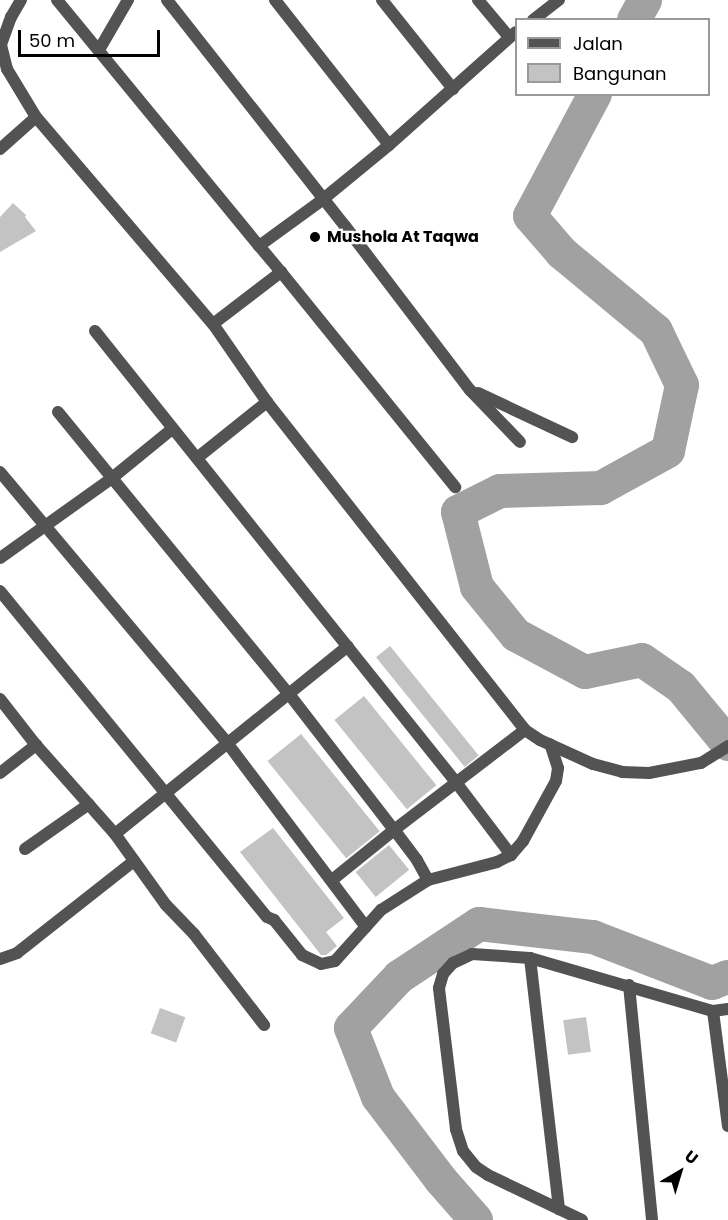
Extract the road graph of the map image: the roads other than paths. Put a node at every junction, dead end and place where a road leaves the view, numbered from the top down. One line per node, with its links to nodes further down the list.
1 (21, 0): 10 (street)
2 (57, 0): 12 (street)
3 (128, 0): 12 (street)
4 (167, 0): 17 (street)
5 (275, 0): 15 (street)
6 (382, 0): 13 (street)
7 (478, 0): 11 (street)
8 (559, 0): 9 (street)
9 (536, 18)
10 (2, 34): 14 (street)
11 (513, 34): 13 (street)
12 (99, 50): 18 (street)
13 (453, 89): 15 (street)
14 (36, 117): 16 (street); 20 (street)
15 (389, 145): 17 (street)
16 (0, 149)
17 (322, 200): 18 (street); 22 (street)
18 (259, 246): 19 (street)
19 (281, 272): 20 (street); 31 (street)
20 (213, 324): 23 (street)
21 (95, 331): 25 (street)
22 (470, 390): 26 (street); 27 (street)
23 (267, 402): 28 (street); 38 (street)
24 (58, 412): 30 (street)
25 (172, 429): 28 (street); 30 (street)
26 (572, 437)
27 (520, 442)
28 (197, 458): 35 (street)
29 (0, 472): 32 (street)
30 (112, 478): 32 (street); 36 (street)
31 (455, 487)
32 (44, 527): 33 (street); 39 (street)
33 (0, 558)
34 (0, 591): 45 (street)
35 (348, 646): 36 (street); 44 (street)
36 (289, 694): 39 (street); 47 (street)
37 (0, 699): 41 (street)
38 (525, 730): 40 (street); 44 (street)
39 (228, 744): 45 (street); 52 (street)
40 (550, 744): 42 (street); 50 (street)
41 (36, 745): 43 (street); 46 (street)
42 (728, 746)
43 (0, 773)
44 (455, 781): 47 (street); 50 (street)
45 (167, 793): 48 (street); 54 (street)
46 (89, 804): 48 (street); 49 (street)
47 (394, 830): 52 (street); 53 (street)
48 (115, 834): 51 (street)
49 (25, 849)
50 (510, 855): 53 (street)
51 (134, 861): 56 (street); 60 (street)
52 (332, 880): 54 (street)
53 (428, 880): 54 (street)
54 (366, 927)
55 (530, 958): 57 (street); 62 (street); 62 (street)
56 (0, 959)
57 (629, 986): 59 (street); 64 (street)
58 (728, 1009): 59 (street)
59 (713, 1011): 61 (street)
60 (264, 1025)
61 (728, 1126)
62 (559, 1209): 63 (street)
63 (582, 1220)
64 (652, 1220)

